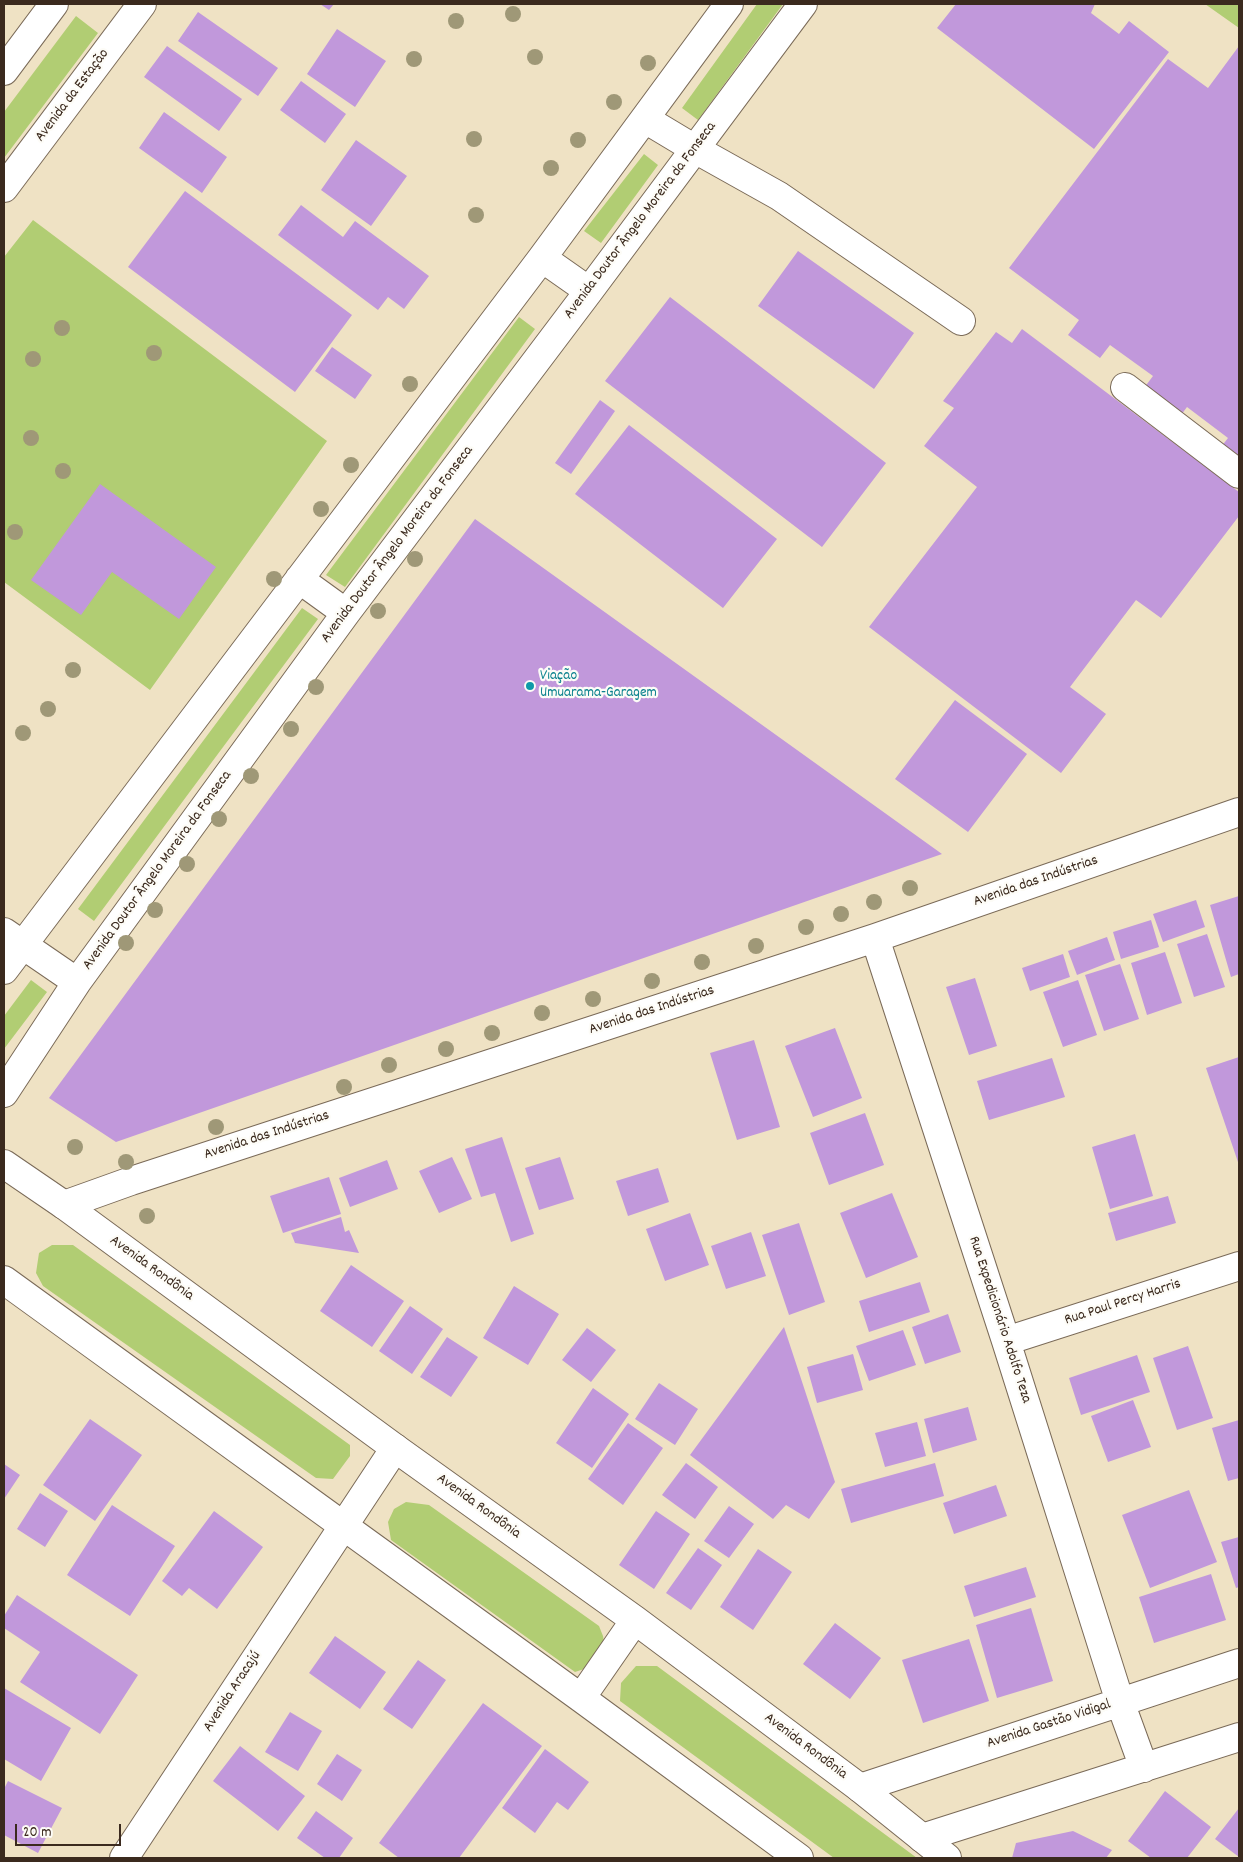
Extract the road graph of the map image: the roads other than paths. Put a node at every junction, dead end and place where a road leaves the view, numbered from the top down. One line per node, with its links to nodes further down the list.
1 (54, 4): 5 (street)
2 (140, 4): 8 (street, Avenida da Estação)
3 (730, 4): 6 (street)
4 (803, 4): 7 (street, Avenida Doutor Ângelo Moreira da Fonseca)
5 (4, 71)
6 (645, 119): 7 (street); 9 (street)
7 (695, 149): 10 (street, Avenida Doutor Ângelo Moreira da Fonseca); 11 (street)
8 (4, 188)
9 (542, 258): 10 (street); 14 (street)
10 (589, 291): 15 (street, Avenida Doutor Ângelo Moreira da Fonseca)
11 (961, 321)
12 (1124, 387): 13 (street)
13 (1239, 474)
14 (300, 579): 15 (street); 18 (street)
15 (346, 614): 20 (street, Avenida Doutor Ângelo Moreira da Fonseca)
16 (1239, 812): 17 (street, Avenida das Indústrias)
17 (875, 938): 23 (street, Avenida das Indústrias); 26 (street, Rua Expedicionário Adolfo Teza)
18 (13, 939): 19 (street); 20 (street)
19 (4, 970)
20 (78, 982): 21 (street, Avenida Doutor Ângelo Moreira da Fonseca)
21 (4, 1093)
22 (4, 1164): 23 (street, Avenida Rondônia)
23 (64, 1205): 27 (street, Avenida Rondônia)
24 (1239, 1266): 26 (street, Rua Paul Percy Harris)
25 (4, 1280): 28 (street)
26 (1006, 1341): 32 (street, Rua Expedicionário Adolfo Teza)
27 (395, 1448): 28 (street, Avenida Aracajú); 29 (street, Avenida Rondônia)
28 (343, 1525): 31 (street); 37 (street, Avenida Aracajú)
29 (636, 1620): 31 (street); 35 (street, Avenida Rondônia)
30 (1239, 1663): 32 (street, Avenida Gastão Vidigal)
31 (581, 1698): 38 (street)
32 (1120, 1702): 34 (street, Rua Expedicionário Adolfo Teza); 35 (street, Avenida Gastão Vidigal)
33 (1239, 1737): 34 (street)
34 (1144, 1768): 36 (street)
35 (860, 1788): 36 (street, Avenida Rondônia)
36 (922, 1838): 39 (street, Avenida Rondônia)
37 (124, 1858)
38 (799, 1858)
39 (947, 1858)

